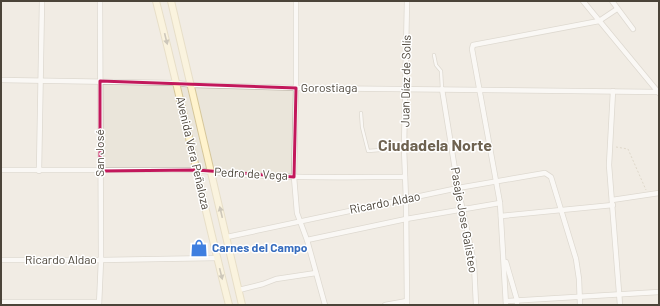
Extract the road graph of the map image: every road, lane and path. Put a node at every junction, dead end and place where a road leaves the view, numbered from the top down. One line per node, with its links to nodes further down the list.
1 (42, 1): 14 (street)
2 (100, 1): 15 (street, San José)
3 (156, 1): 16 (main road, Avenida Vera Peñaloza, one-way to 16)
4 (171, 1): 17 (main road, Avenida Vera Peñaloza)
5 (296, 1): 18 (street)
6 (408, 1): 19 (street, Juan Díaz de Solís)
7 (583, 1): 10 (street)
8 (612, 1): 9 (street)
9 (618, 9): 10 (street); 11 (street)
10 (599, 21): 21 (street); 23 (street)
11 (633, 29)
12 (434, 55): 20 (lane)
13 (1, 80): 14 (street, Gorostiaga)
14 (41, 81): 15 (street, Gorostiaga); 29 (street)
15 (100, 81): 16 (street, Gorostiaga); 30 (street, San José)
16 (177, 83): 17 (street, Gorostiaga); 28 (main road, Avenida Vera Peñaloza)
17 (192, 86): 18 (street, Gorostiaga); 31 (main road, Avenida Vera Peñaloza)
18 (296, 88): 19 (street, Gorostiaga); 32 (street)
19 (406, 88): 20 (street, Gorostiaga); 26 (street, Juan Díaz de Solís)
20 (442, 89): 21 (street, Gorostiaga); 35 (street, Pasaje Jose Galisteo)
21 (480, 89): 22 (street, Gorostiaga); 34 (street)
22 (613, 91): 23 (street, Gorostiaga); 25 (street)
23 (658, 92)
24 (361, 113): 26 (lane)
25 (610, 146): 37 (path); 39 (street)
26 (404, 148): 33 (street, Juan Díaz de Solís)
27 (1, 170): 29 (street, Pedro de Vega)
28 (196, 170): 30 (street, Pedro de Vega); 31 (street, Pedro de Vega); 49 (main road, Avenida Vera Peñaloza)
29 (39, 171): 30 (street, Pedro de Vega)
30 (100, 171): 51 (street, San José)
31 (212, 172): 32 (street, Pedro de Vega); 46 (main road, Avenida Vera Peñaloza, one-way to 31)
32 (294, 176): 33 (street, Pedro de Vega); 45 (street)
33 (405, 177): 38 (street, Juan Díaz de Solís)
34 (497, 182): 35 (street, Ricardo Aldao); 40 (street); 42 (street, Ricardo Aldao)
35 (458, 188): 38 (street, Ricardo Aldao); 41 (street, Pasaje Jose Galisteo)
36 (659, 192): 37 (street)
37 (647, 194): 39 (street)
38 (406, 200): 44 (street, Juan Díaz de Solís); 45 (street, Ricardo Aldao)
39 (612, 202): 42 (street); 55 (street)
40 (500, 203): 41 (street); 43 (street)
41 (462, 209): 44 (street); 66 (street, Pasaje Jose Galisteo)
42 (559, 209): 43 (street); 56 (street)
43 (501, 216): 48 (street)
44 (406, 219): 47 (street); 59 (street, Juan Díaz de Solís)
45 (301, 220): 46 (street, Ricardo Aldao); 47 (street)
46 (226, 236): 53 (main road, Avenida Vera Peñaloza)
47 (307, 240): 52 (street)
48 (503, 254): 58 (street); 60 (street)
49 (217, 258): 51 (street, Ricardo Aldao); 62 (main road, Avenida Vera Peñaloza, one-way to 62)
50 (1, 260): 51 (street, Ricardo Aldao)
51 (101, 260): 61 (street, San José)
52 (316, 273): 53 (street); 64 (street)
53 (239, 290): 63 (main road, Avenida Vera Peñaloza)
54 (659, 292): 55 (street)
55 (620, 294): 56 (street); 68 (street)
56 (580, 296): 58 (street); 67 (street)
57 (1, 302): 61 (street)
58 (517, 302): 60 (street)
59 (407, 303): 65 (street)
60 (506, 303)
61 (100, 304)
62 (228, 305)
63 (242, 305)
64 (325, 305)
65 (385, 305)
66 (476, 305)
67 (580, 305)
68 (620, 305)

